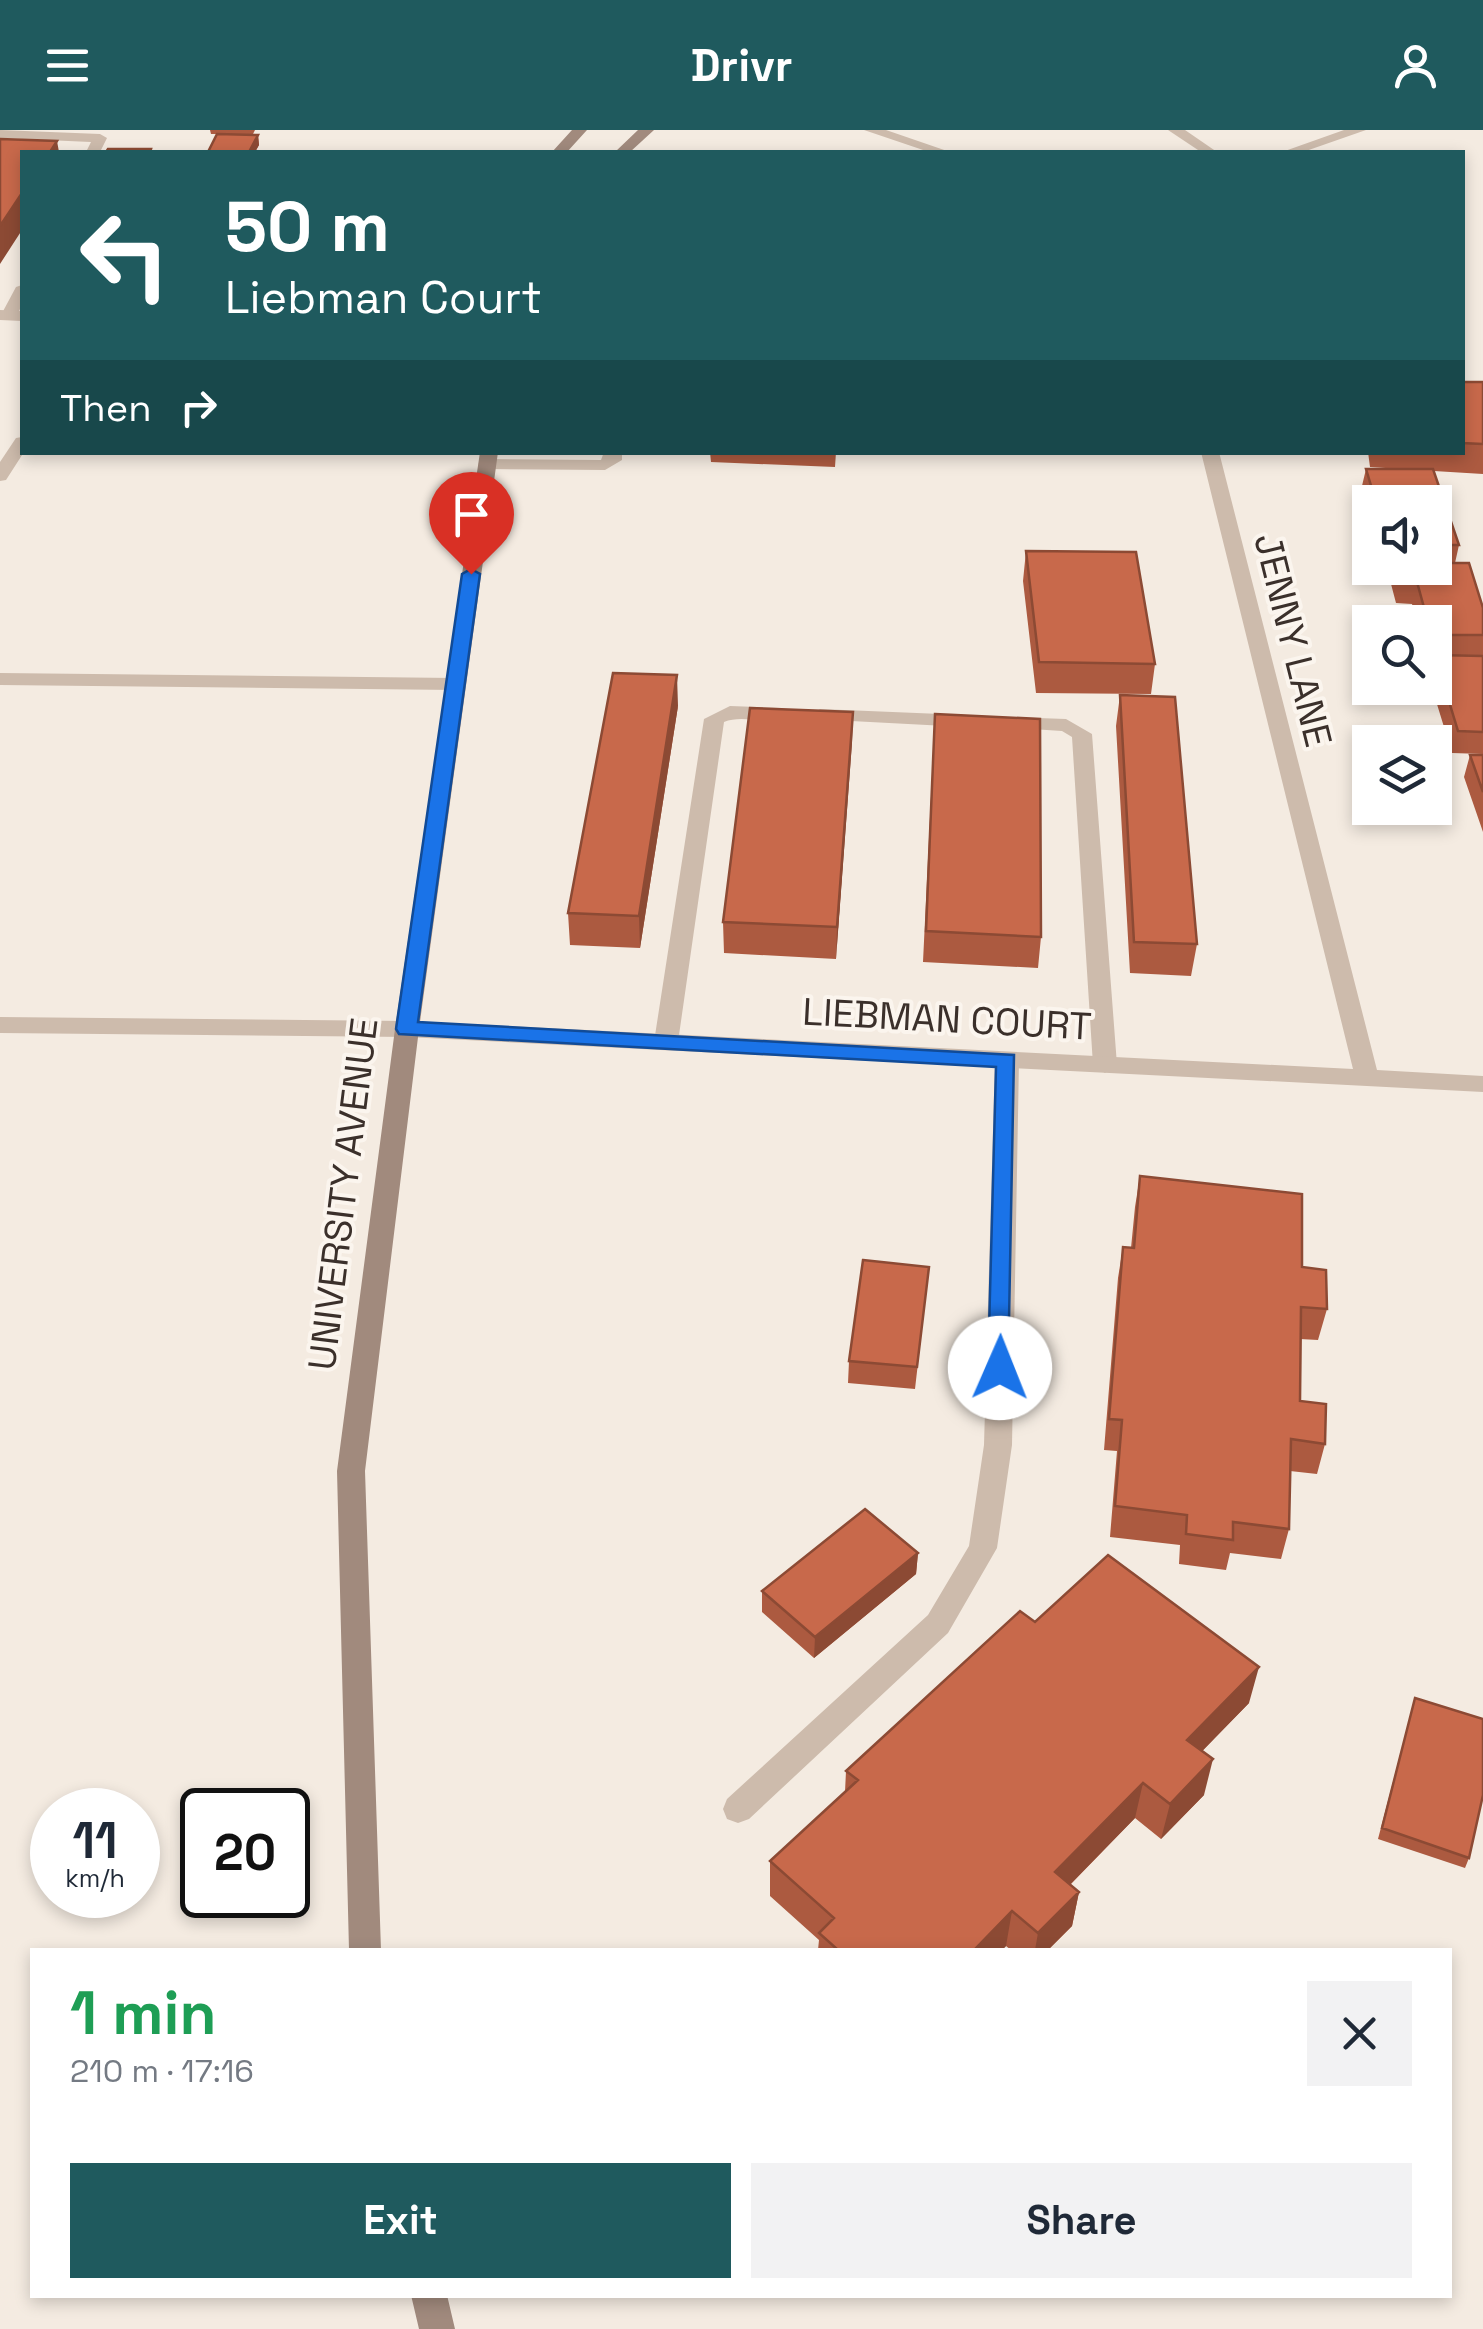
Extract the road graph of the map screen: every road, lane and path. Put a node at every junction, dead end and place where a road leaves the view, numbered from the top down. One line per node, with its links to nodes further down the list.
1 (580, 130): 10 (main road)
2 (646, 130): 11 (main road)
3 (870, 130): 12 (street)
4 (1175, 130): 13 (street)
5 (1300, 130): 8 (street)
6 (1359, 130): 8 (street)
7 (0, 134): 9 (street)
8 (1320, 142): 14 (street)
9 (93, 150)
10 (561, 150)
11 (624, 150)
12 (936, 150)
13 (1207, 150)
14 (1295, 150)
15 (20, 445): 19 (street)
16 (613, 455): 18 (street)
17 (1211, 455): 27 (street, JENNY LANE)
18 (488, 458): 21 (main road, UNIVERSITY AVENUE)
19 (0, 476)
20 (0, 679): 21 (street)
21 (455, 684): 23 (main road, UNIVERSITY AVENUE)
22 (0, 1025): 23 (street, LIEBMAN COURT)
23 (406, 1029): 24 (street, LIEBMAN COURT); 30 (main road, UNIVERSITY AVENUE)
24 (666, 1042): 25 (street, LIEBMAN COURT); 26 (street)
25 (1007, 1060): 26 (street, LIEBMAN COURT); 29 (street)
26 (1105, 1064): 27 (street, LIEBMAN COURT)
27 (1367, 1078): 28 (street, LIEBMAN COURT)
28 (1483, 1084)
29 (738, 1808)
30 (365, 1948)
31 (430, 2298): 32 (main road)
32 (438, 2329)

